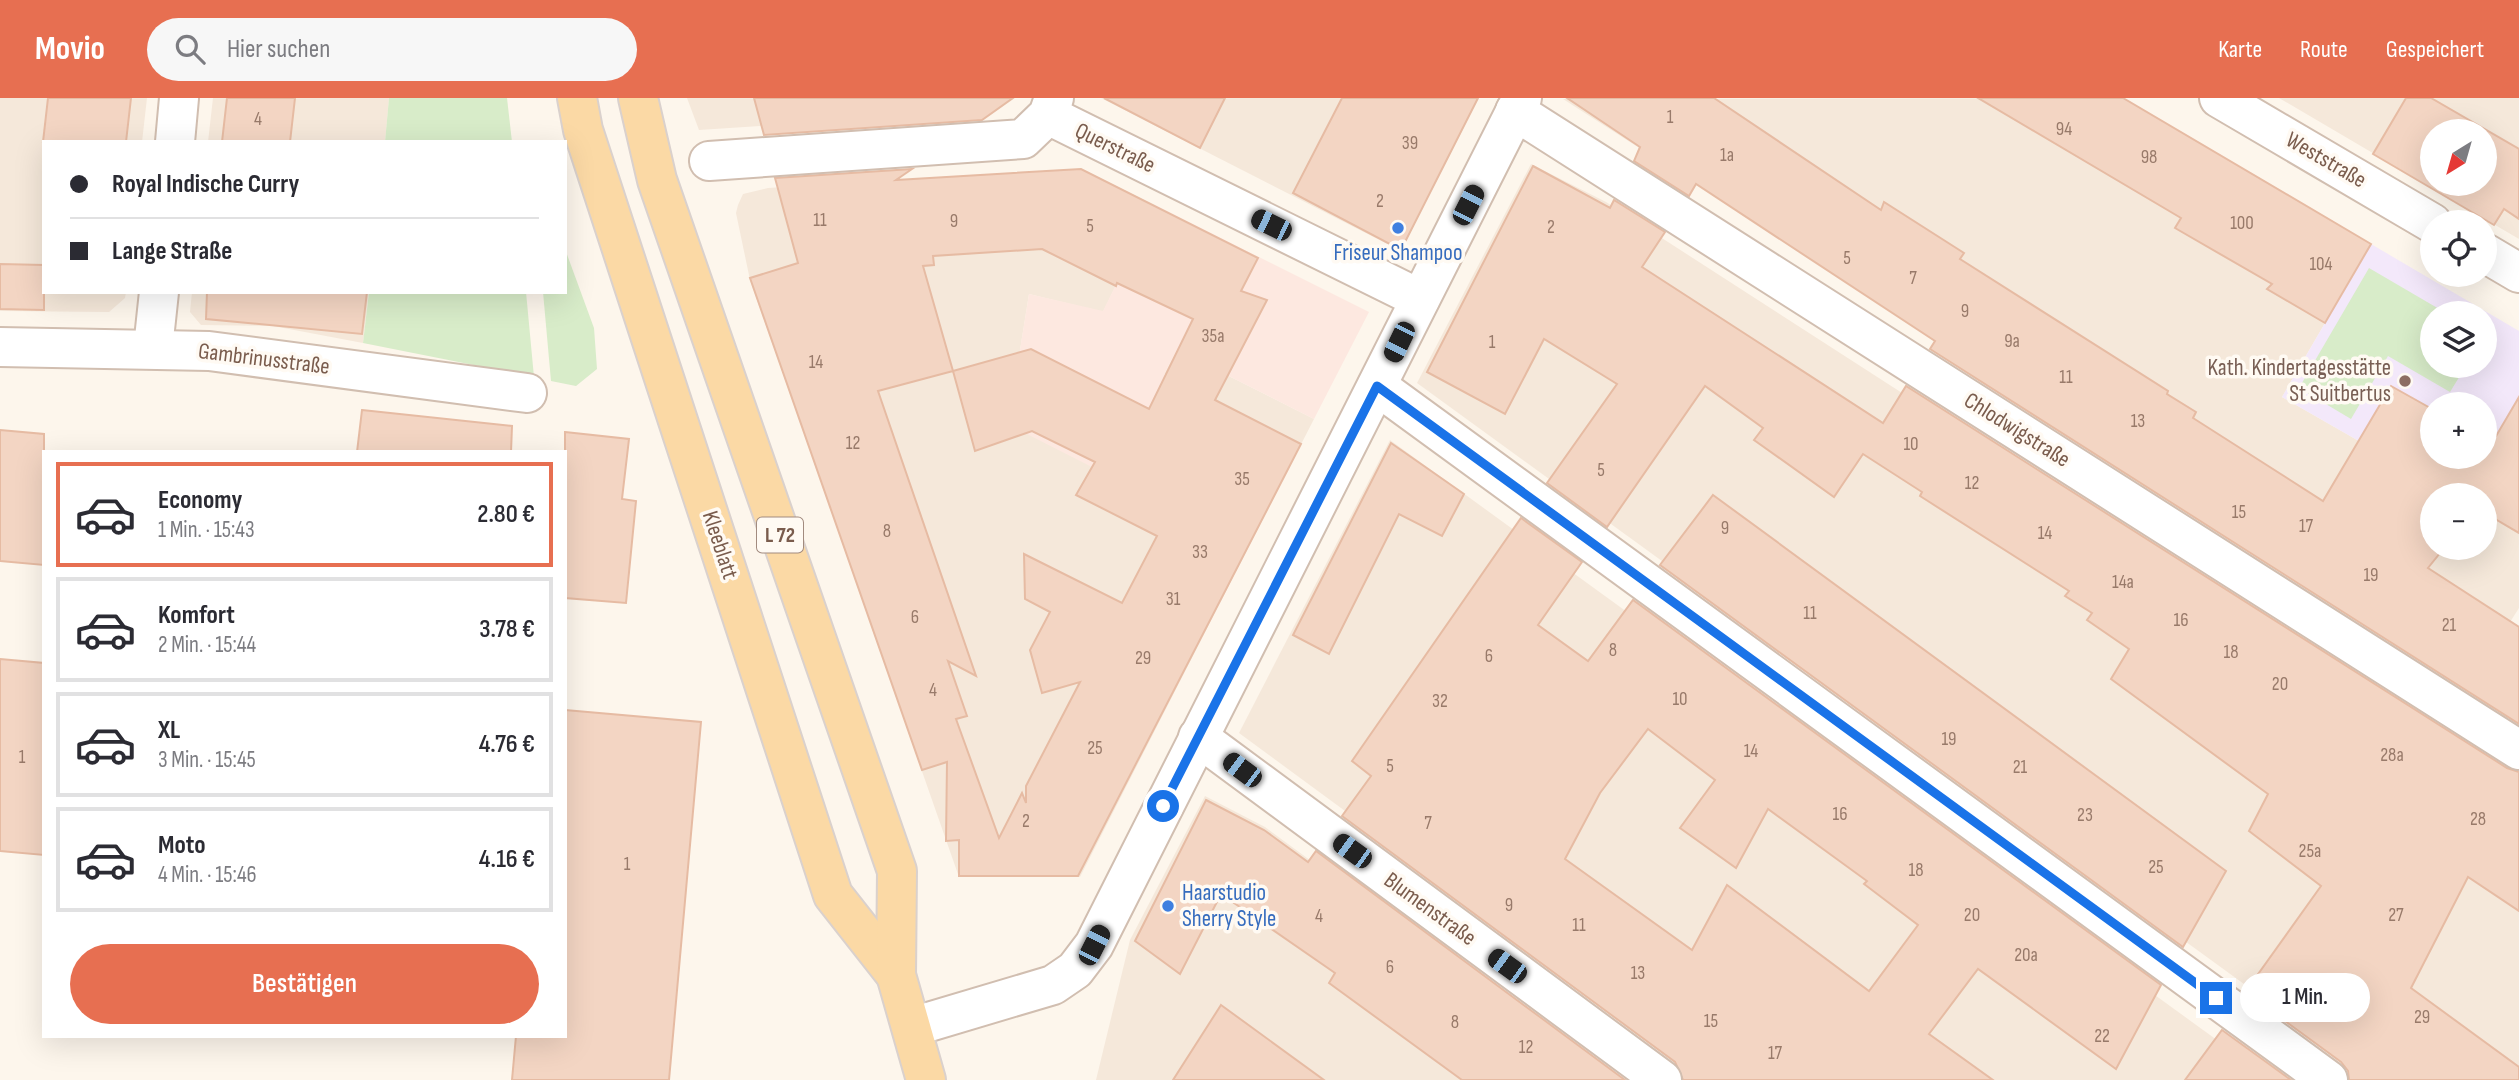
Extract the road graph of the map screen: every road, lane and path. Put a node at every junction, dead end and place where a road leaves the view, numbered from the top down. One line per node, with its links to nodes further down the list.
1 (179, 98): 7 (street)
2 (577, 98): 20 (main road, Kleeblatt / L 72)
3 (638, 98): 20 (main road, Kleeblatt / L 72)
4 (2219, 98): 9 (street, Weststraße)
5 (1518, 104): 13 (street); 19 (street, Chlodwigstraße)
6 (1051, 106): 8 (street, Querstraße); 13 (street, Querstraße)
7 (174, 140)
8 (709, 161)
9 (2420, 216)
10 (2497, 260): 11 (street)
11 (2519, 273)
12 (159, 294): 15 (street)
13 (1420, 299): 16 (street)
14 (0, 347): 15 (street, Gambrinusstraße)
15 (153, 348): 17 (street, Gambrinusstraße)
16 (1377, 386): 18 (street); 24 (street)
17 (527, 393)
18 (1198, 737): 21 (street); 23 (street, Blumenstraße)
19 (2519, 750)
20 (896, 975): 21 (main road, Kleeblatt / L 72)
21 (912, 1027): 22 (main road, Kleeblatt / L 72)
22 (926, 1080)
23 (1662, 1080)
24 (2328, 1080)

